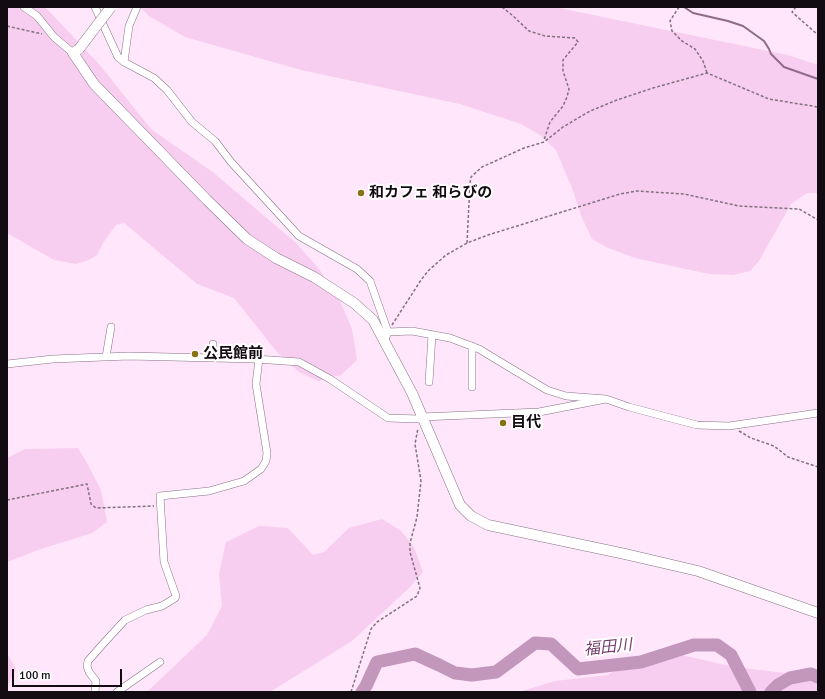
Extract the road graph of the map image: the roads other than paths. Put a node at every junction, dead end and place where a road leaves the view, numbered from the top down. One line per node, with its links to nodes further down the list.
1 (24, 7): 5 (street)
2 (95, 7): 6 (street)
3 (111, 7): 5 (street, bridge)
4 (137, 7): 6 (street)
5 (76, 51): 10 (street)
6 (124, 62): 8 (street)
7 (111, 327): 13 (street)
8 (388, 332): 9 (street); 10 (street)
9 (432, 334): 12 (street); 17 (street)
10 (384, 342): 21 (street)
11 (213, 344): 14 (street)
12 (472, 346): 18 (street); 19 (street)
13 (106, 357): 14 (street); 16 (street)
14 (212, 358): 15 (street)
15 (259, 359): 21 (street); 24 (street)
16 (7, 364)
17 (428, 382)
18 (472, 387)
19 (606, 399): 20 (street); 21 (street)
20 (818, 413)
21 (421, 418): 22 (street)
22 (818, 613)
23 (160, 662): 25 (street)
24 (95, 692)
25 (117, 692)

